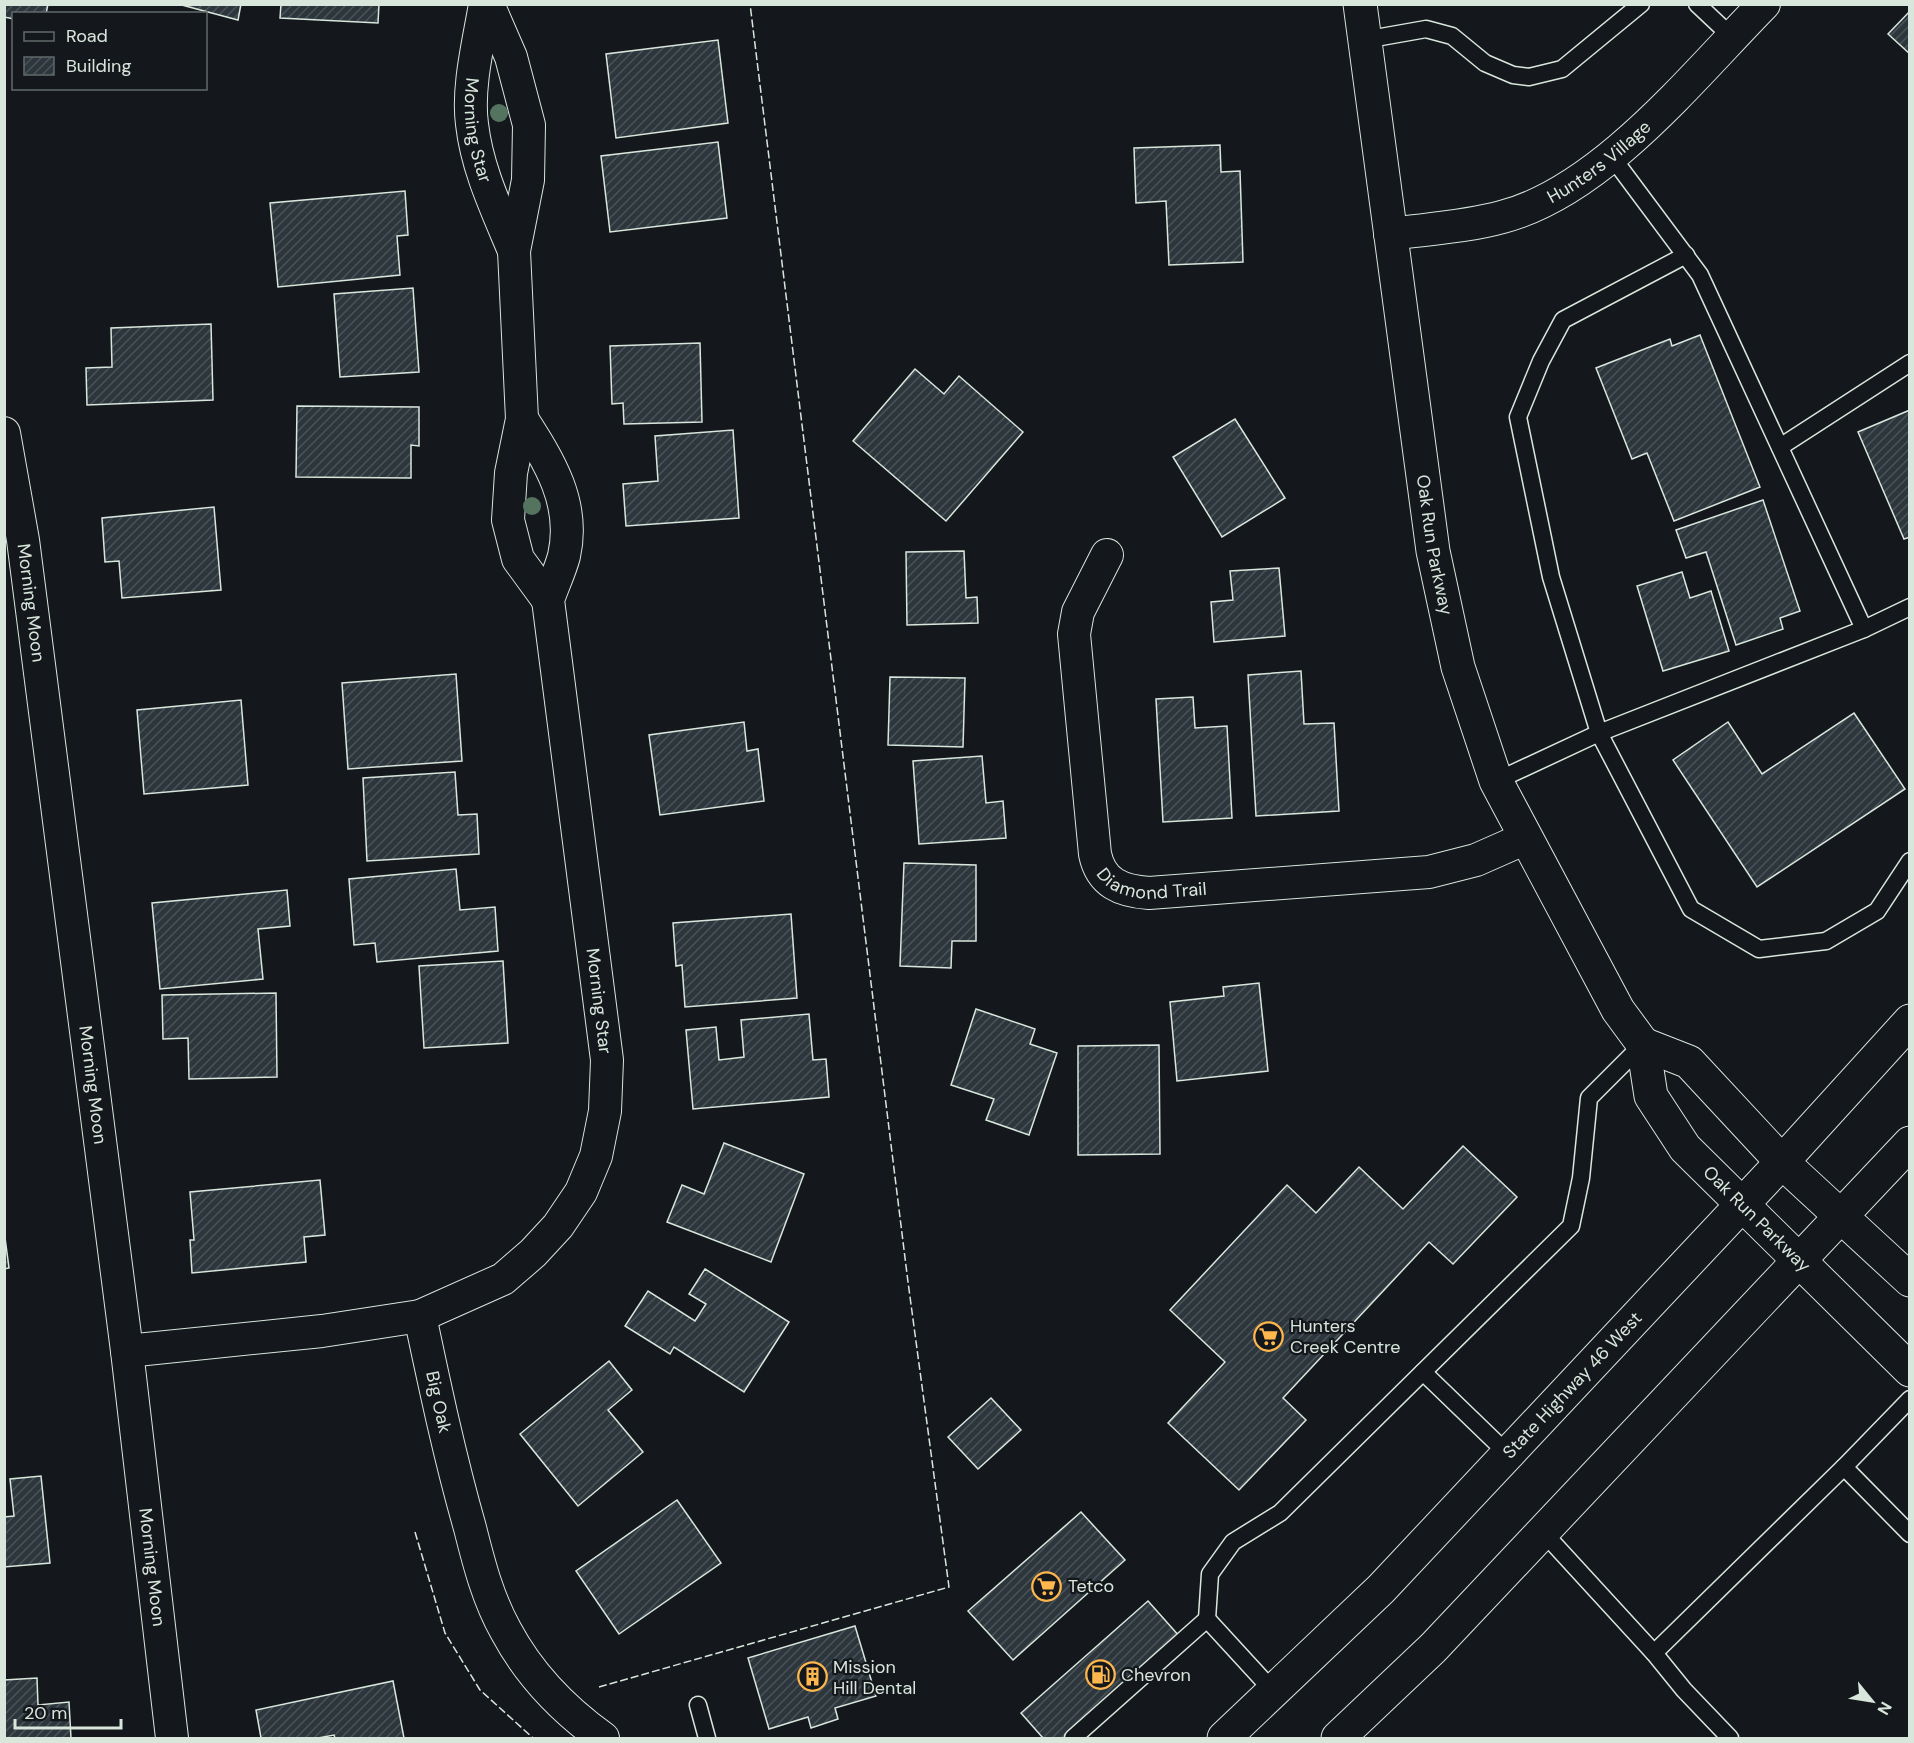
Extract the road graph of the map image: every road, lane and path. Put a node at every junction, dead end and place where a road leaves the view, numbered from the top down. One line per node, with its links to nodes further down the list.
1 (486, 4): 10 (street, Morning Star); 10 (street, Morning Star)
2 (1360, 4): 7 (street, Oak Run Parkway)
3 (1641, 4): 7 (lane)
4 (1697, 4): 6 (lane)
5 (1764, 4): 6 (street, Hunters Village)
6 (1732, 37): 8 (street, Hunters Village)
7 (1364, 40): 9 (street, Oak Run Parkway)
8 (1612, 157): 9 (street, Hunters Village); 11 (lane)
9 (1390, 234): 21 (street, Oak Run Parkway)
10 (514, 251): 13 (street, Morning Star)
11 (1686, 255): 15 (lane); 20 (lane)
12 (1910, 363): 15 (lane)
13 (522, 419): 17 (street, Morning Star); 17 (street, Morning Star)
14 (4, 433): 33 (street, Morning Moon)
15 (1780, 447): 19 (lane)
16 (1107, 555): 22 (street, Diamond Trail)
17 (548, 600): 32 (street, Morning Star)
18 (1910, 607): 19 (lane)
19 (1864, 629): 20 (lane)
20 (1599, 733): 21 (lane); 23 (lane)
21 (1496, 781): 22 (street, Oak Run Parkway)
22 (1526, 838): 25 (street, Oak Run Parkway)
23 (1910, 861)
24 (1910, 1021): 27 (street, State Highway 46 West)
25 (1643, 1044): 27 (street); 28 (street, Oak Run Parkway); 35 (lane)
26 (1910, 1143): 29 (street)
27 (1782, 1162): 28 (street, State Highway 46 West); 29 (street)
28 (1742, 1204): 30 (street, Oak Run Parkway); 37 (street, State Highway 46 West)
29 (1840, 1216): 30 (street); 31 (street)
30 (1797, 1259): 34 (street, Oak Run Parkway); 39 (street)
31 (1910, 1280)
32 (420, 1316): 33 (street); 46 (street, Big Oak)
33 (127, 1351): 45 (street, Morning Moon)
34 (1910, 1370)
35 (1424, 1372): 37 (lane); 41 (lane)
36 (1910, 1399): 38 (lane)
37 (1509, 1455): 43 (street, State Highway 46 West)
38 (1844, 1467): 40 (lane); 42 (lane)
39 (1543, 1532): 42 (lane); 50 (street)
40 (1910, 1534)
41 (1207, 1618): 43 (lane); 48 (lane)
42 (1654, 1653): 51 (lane)
43 (1274, 1692): 49 (street, State Highway 46 West)
44 (698, 1705): 47 (lane)
45 (172, 1738)
46 (603, 1738)
47 (707, 1738)
48 (1073, 1738)
49 (1224, 1738)
50 (1338, 1738)
51 (1730, 1738)

